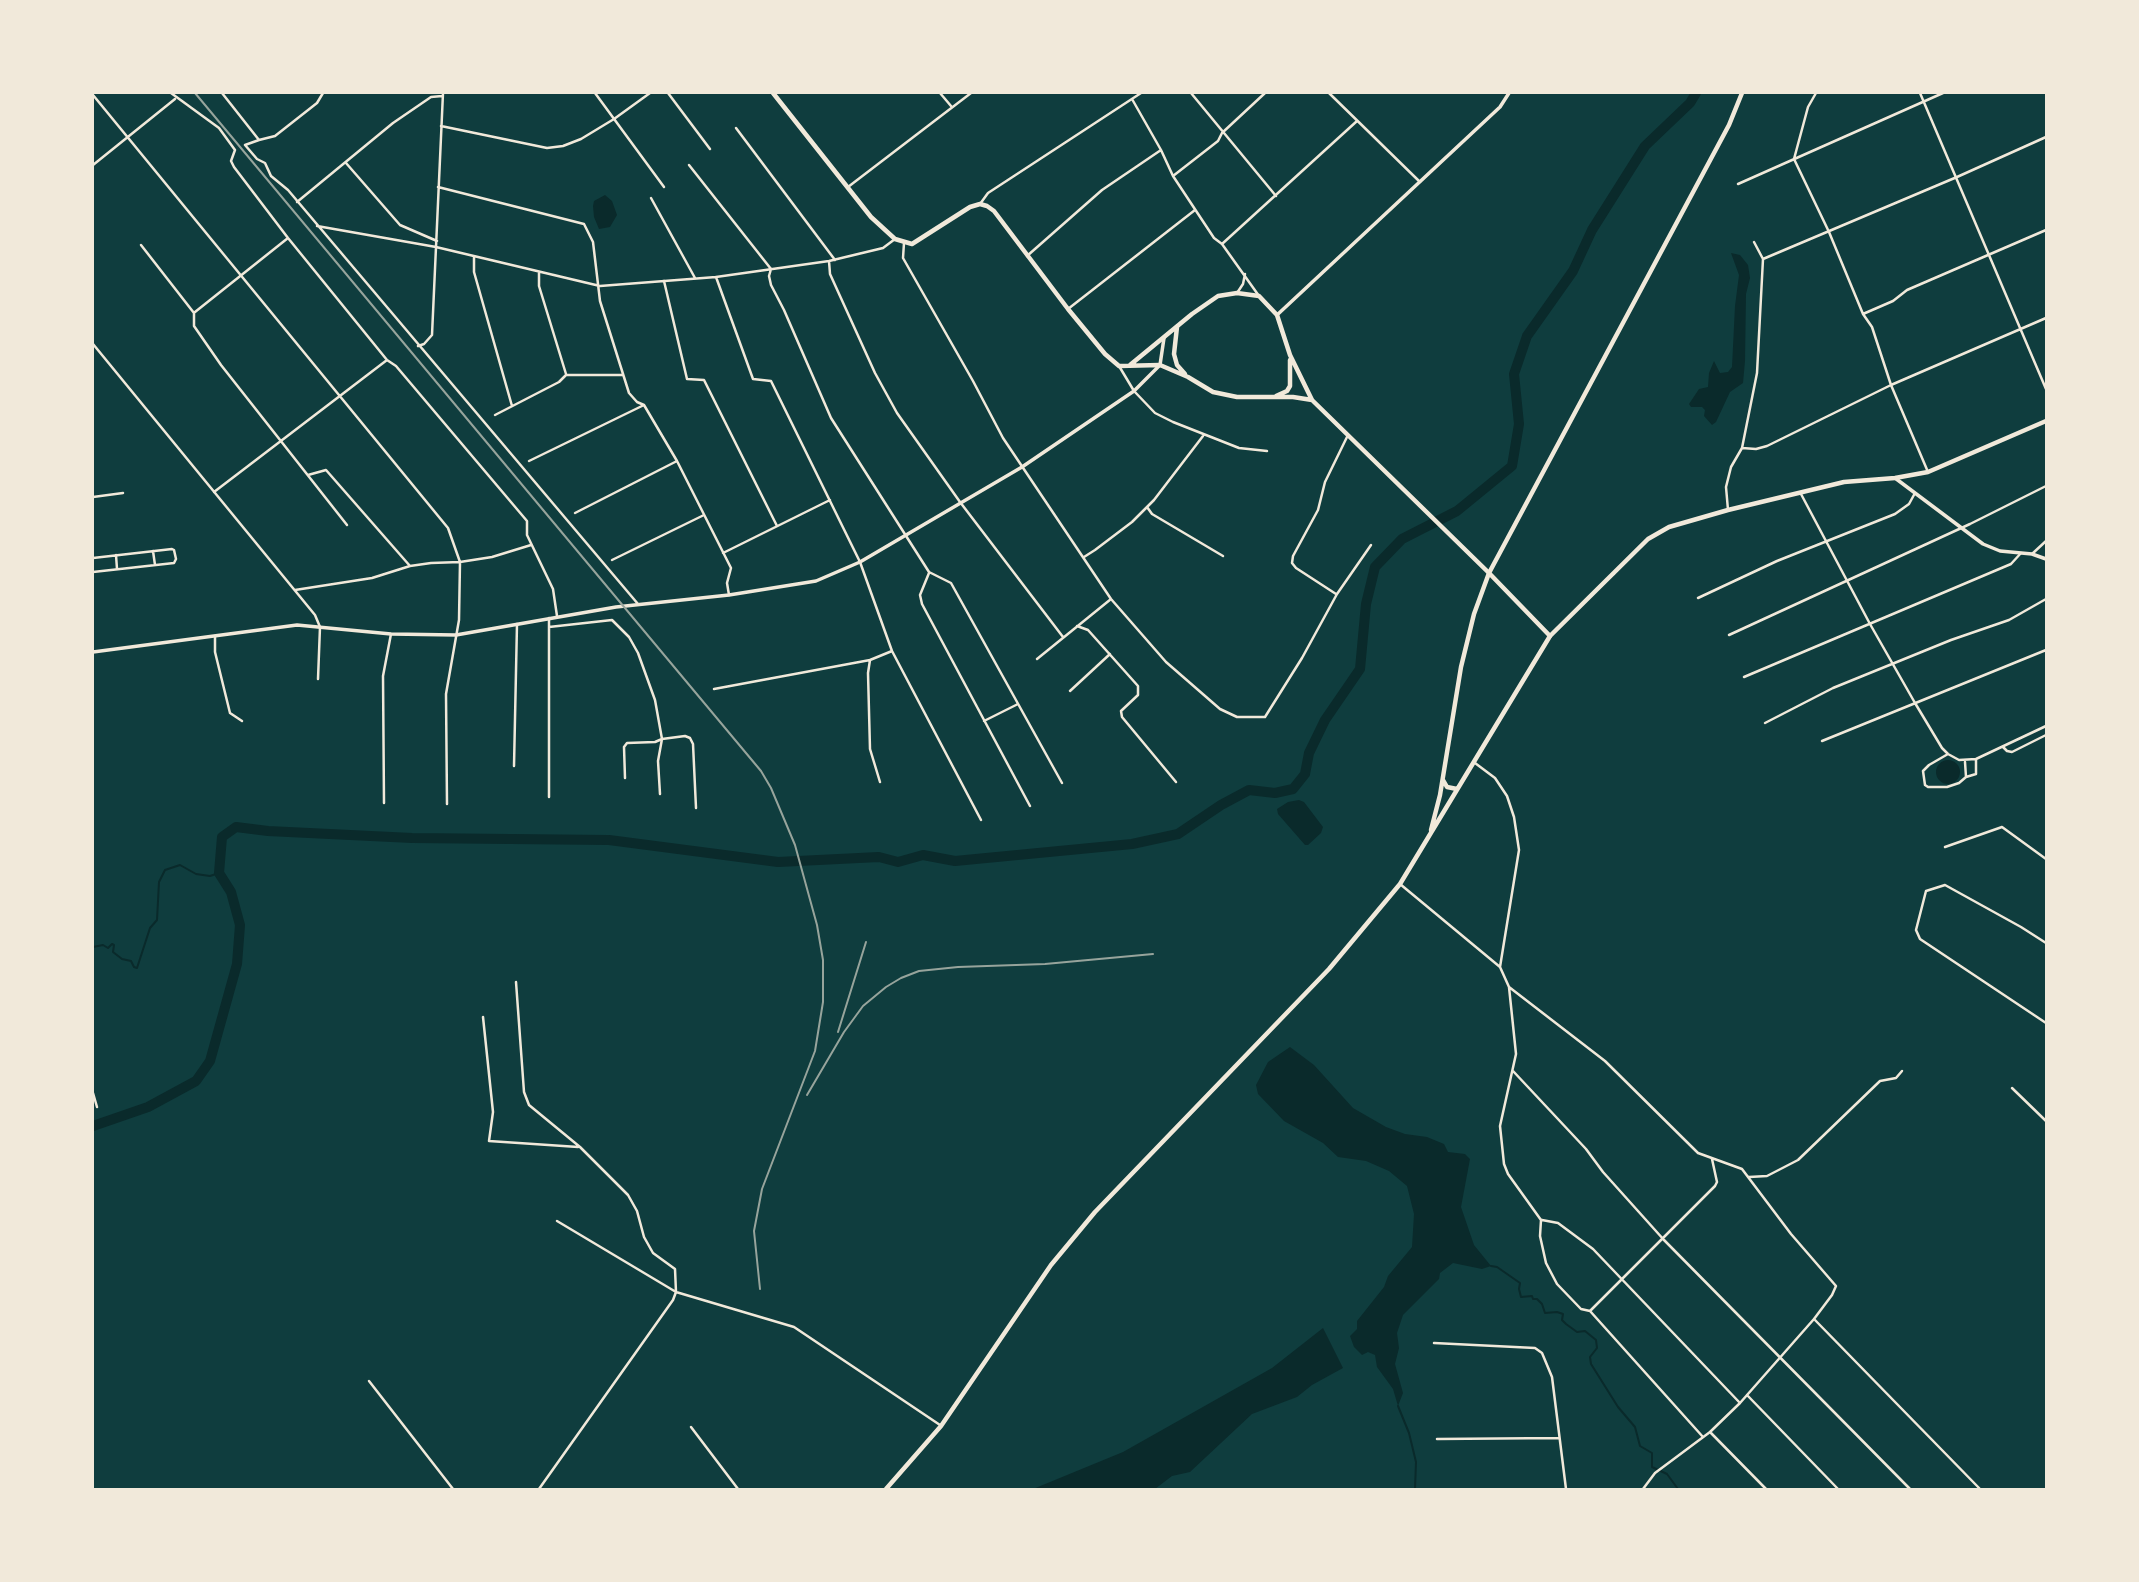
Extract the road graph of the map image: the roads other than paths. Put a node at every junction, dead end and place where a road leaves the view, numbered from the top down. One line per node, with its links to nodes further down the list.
1 (171, 93): 21 (street)
2 (222, 93): 32 (street)
3 (322, 93): 32 (street)
4 (595, 93): 25 (street)
5 (650, 93): 25 (street)
6 (668, 93): 33 (street)
7 (772, 93): 45 (main road)
8 (940, 93): 24 (street)
9 (971, 93): 24 (street)
10 (1141, 93): 22 (street)
11 (1191, 93): 29 (street)
12 (1265, 93): 29 (street)
13 (1329, 93): 26 (street)
14 (1509, 93): 41 (street)
15 (1742, 93): 154 (main road)
16 (1816, 93): 35 (street)
17 (1920, 93): 23 (street)
18 (1943, 93): 23 (street)
19 (442, 94): 27 (street); 36 (street)
20 (93, 95): 31 (street)
21 (176, 98): 31 (street); 54 (street)
22 (1132, 99): 34 (street); 49 (street)
23 (1923, 101): 35 (street); 40 (street)
24 (951, 106): 45 (street)
25 (614, 119): 27 (street); 44 (street)
26 (1357, 121): 41 (street); 46 (street)
27 (441, 126): 43 (street)
28 (736, 128): 66 (street)
29 (1222, 133): 39 (street); 46 (street)
30 (2046, 136): 40 (street)
31 (127, 137): 37 (street); 71 (street)
32 (259, 140): 48 (street)
33 (710, 149)
34 (1161, 150): 39 (street); 63 (street)
35 (1794, 159): 42 (street); 53 (street)
36 (345, 162): 48 (street); 56 (street)
37 (93, 165)
38 (690, 165): 68 (street)
39 (1173, 176): 50 (street)
40 (1957, 177): 53 (street); 62 (street)
41 (1420, 182): 81 (street)
42 (1738, 184)
43 (439, 187): 56 (street); 75 (street)
44 (664, 187)
45 (848, 187): 55 (main road)
46 (1276, 196): 59 (street)
47 (651, 198): 73 (street)
48 (297, 202): 51 (street)
49 (980, 204): 58 (main road); 63 (main road)
50 (1195, 209): 59 (street); 78 (street)
51 (317, 226): 61 (street); 87 (street)
52 (2046, 230): 62 (street)
53 (1829, 232): 65 (street); 80 (street)
54 (288, 238): 71 (street); 89 (street)
55 (895, 239): 58 (main road); 66 (street)
56 (437, 240): 61 (street)
57 (1754, 242): 65 (street)
58 (904, 243): 113 (street)
59 (1222, 244): 70 (street)
60 (141, 245): 79 (street)
61 (436, 247): 64 (street); 87 (street)
62 (1990, 255): 80 (street); 84 (street)
63 (1027, 256): 78 (main road)
64 (474, 257): 69 (street); 103 (street)
65 (1763, 259): 109 (street)
66 (835, 260): 67 (street)
67 (829, 261): 68 (street); 124 (street)
68 (771, 269): 72 (street); 132 (street)
69 (539, 273): 75 (street); 93 (street)
70 (1245, 274): 76 (street); 77 (street)
71 (242, 277): 79 (street); 99 (street)
72 (716, 277): 73 (street); 123 (street)
73 (695, 278): 74 (street)
74 (664, 281): 75 (street); 130 (street)
75 (600, 286): 94 (street)
76 (1237, 293): 77 (main road); 83 (main road)
77 (1259, 296): 81 (main road)
78 (1068, 309): 91 (main road)
79 (194, 313): 108 (street)
80 (1863, 314): 96 (street)
81 (1277, 316): 88 (main road)
82 (2046, 318): 84 (street)
83 (1177, 327): 85 (main road); 95 (main road)
84 (2020, 329): 96 (street); 97 (street)
85 (1164, 338): 90 (street); 92 (main road)
86 (93, 344): 118 (street)
87 (418, 346): 162 (street)
88 (1290, 355): 100 (main road); 101 (main road)
89 (387, 360): 99 (street); 135 (street)
90 (1160, 365): 92 (main road); 95 (main road); 98 (street)
91 (1119, 366): 92 (main road); 98 (street)
92 (1129, 366)
93 (566, 375): 94 (street); 103 (street)
94 (622, 375): 102 (street)
95 (1188, 377): 100 (main road)
96 (1891, 385): 109 (street); 114 (street)
97 (2046, 389)
98 (1134, 391): 107 (street); 113 (street)
99 (340, 396): 108 (street); 147 (street)
100 (1272, 397): 101 (main road)
101 (1312, 400): 106 (main road)
102 (645, 405): 111 (street); 112 (street)
103 (512, 406): 104 (street)
104 (495, 415)
105 (2046, 421): 114 (main road)
106 (1349, 434): 154 (main road); 157 (street)
107 (1204, 435): 110 (street); 125 (street)
108 (282, 441): 115 (street); 118 (street)
109 (1742, 448): 126 (street)
110 (1267, 451)
111 (529, 461)
112 (677, 461): 127 (street); 128 (street)
113 (1022, 467): 124 (street); 143 (street)
114 (1928, 472): 116 (main road)
115 (308, 475): 129 (street); 150 (street)
116 (1895, 478): 119 (main road); 121 (street)
117 (2046, 486): 131 (street)
118 (214, 492): 156 (street)
119 (1800, 492): 126 (main road); 134 (street)
120 (123, 493): 122 (street)
121 (1915, 493): 131 (street); 134 (street)
122 (93, 497)
123 (831, 500): 130 (street); 148 (street)
124 (960, 502): 132 (street); 175 (street)
125 (1146, 506): 142 (street); 143 (street)
126 (1728, 510): 174 (main road)
127 (575, 513)
128 (704, 515): 138 (street); 146 (street)
129 (347, 526)
130 (777, 526): 138 (street)
131 (1961, 528): 139 (street); 155 (street)
132 (906, 535): 148 (street); 153 (street)
133 (2046, 541): 140 (street)
134 (1827, 542): 155 (street); 159 (street)
135 (532, 545): 147 (street); 163 (street)
136 (1371, 545): 157 (street)
137 (153, 551): 141 (street); 149 (street); 149 (street)
138 (723, 552): 158 (street)
139 (2021, 553): 140 (street); 166 (street)
140 (2032, 554): 145 (street)
141 (116, 555): 144 (street); 151 (street)
142 (1223, 556)
143 (1084, 557): 160 (street)
144 (93, 558)
145 (2046, 559)
146 (612, 560)
147 (460, 562): 150 (street); 171 (street)
148 (860, 562): 158 (street); 177 (street)
149 (155, 565): 151 (street)
150 (410, 566): 156 (street)
151 (117, 569): 152 (street)
152 (93, 572)
153 (929, 572): 187 (street); 190 (street)
154 (1489, 573): 174 (main road); 204 (main road)
155 (1847, 582): 166 (street); 172 (street)
156 (295, 590): 168 (street)
157 (1337, 594): 160 (street)
158 (729, 595): 162 (street)
159 (1698, 598)
160 (1111, 599): 167 (street)
161 (2046, 599): 182 (street)
162 (636, 604): 163 (street)
163 (557, 617): 164 (street)
164 (549, 618): 165 (street); 169 (street)
165 (517, 624): 171 (street); 201 (street)
166 (1870, 624): 182 (street); 183 (street)
167 (1077, 626): 175 (street); 179 (street)
168 (320, 627): 170 (street); 173 (street); 184 (street)
169 (549, 627): 194 (street); 210 (street)
170 (391, 634): 171 (street); 211 (street)
171 (456, 635): 212 (street)
172 (1729, 635)
173 (215, 636): 178 (street); 189 (street)
174 (1550, 636): 200 (main road)
175 (1063, 637): 180 (street)
176 (2046, 650): 188 (street)
177 (892, 651): 181 (street); 215 (street)
178 (93, 652)
179 (1110, 654): 186 (street); 206 (street)
180 (1037, 659)
181 (870, 660): 185 (street); 205 (street)
182 (1893, 664): 188 (street); 191 (street)
183 (1744, 677)
184 (318, 679)
185 (714, 689)
186 (1070, 691)
187 (1018, 704): 190 (street); 207 (street)
188 (1915, 704): 195 (street); 197 (street)
189 (242, 721)
190 (984, 721): 213 (street)
191 (1765, 723)
192 (2046, 726): 196 (street)
193 (2046, 735): 196 (street)
194 (662, 739): 203 (street); 209 (street); 214 (street)
195 (1822, 741)
196 (2003, 746): 198 (street)
197 (1948, 754): 199 (street); 202 (street)
198 (1976, 759): 199 (street); 202 (street)
199 (1965, 761): 202 (street)
200 (1474, 763): 208 (main road); 221 (street)
201 (514, 766)
202 (1966, 777)
203 (625, 778)
204 (1442, 779): 208 (main road); 216 (main road)
205 (880, 782)
206 (1176, 782)
207 (1062, 783)
208 (1458, 788): 216 (main road)
209 (660, 794)
210 (549, 797)
211 (384, 803)
212 (447, 804)
213 (1030, 806)
214 (696, 808)
215 (981, 820)
216 (1430, 834): 219 (main road)
217 (1945, 847): 218 (street)
218 (2046, 859)
219 (1400, 884): 221 (street); 247 (main road)
220 (2046, 943): 225 (street)
221 (1500, 967): 223 (street)
222 (516, 982): 232 (street)
223 (1509, 987): 226 (street); 233 (street)
224 (483, 1017): 232 (street)
225 (2046, 1023)
226 (1513, 1071): 235 (street); 237 (street)
227 (1902, 1071): 234 (street)
228 (2012, 1088): 231 (street)
229 (93, 1093): 230 (street)
230 (97, 1107)
231 (2046, 1121)
232 (580, 1147): 239 (street)
233 (1712, 1159): 234 (street); 237 (street)
234 (1748, 1177): 241 (street)
235 (1541, 1220): 238 (street); 240 (street)
236 (557, 1221): 239 (street)
237 (1664, 1240): 238 (street); 243 (street)
238 (1623, 1279): 240 (street); 246 (street)
239 (676, 1292): 247 (street); 254 (street)
240 (1590, 1311): 250 (street)
241 (1814, 1319): 243 (street); 262 (street)
242 (1434, 1343): 251 (street)
243 (1781, 1357): 245 (street); 261 (street)
244 (369, 1381): 253 (street)
245 (1747, 1395): 246 (street); 260 (street)
246 (1740, 1403): 249 (street)
247 (941, 1426): 256 (main road)
248 (691, 1427): 255 (street)
249 (1710, 1432): 250 (street); 259 (street)
250 (1703, 1437): 258 (street)
251 (1559, 1438): 252 (street); 257 (street)
252 (1437, 1439)
253 (453, 1489)
254 (538, 1489)
255 (738, 1489)
256 (886, 1489)
257 (1566, 1489)
258 (1643, 1489)
259 (1766, 1489)
260 (1838, 1489)
261 (1910, 1489)
262 (1980, 1489)

